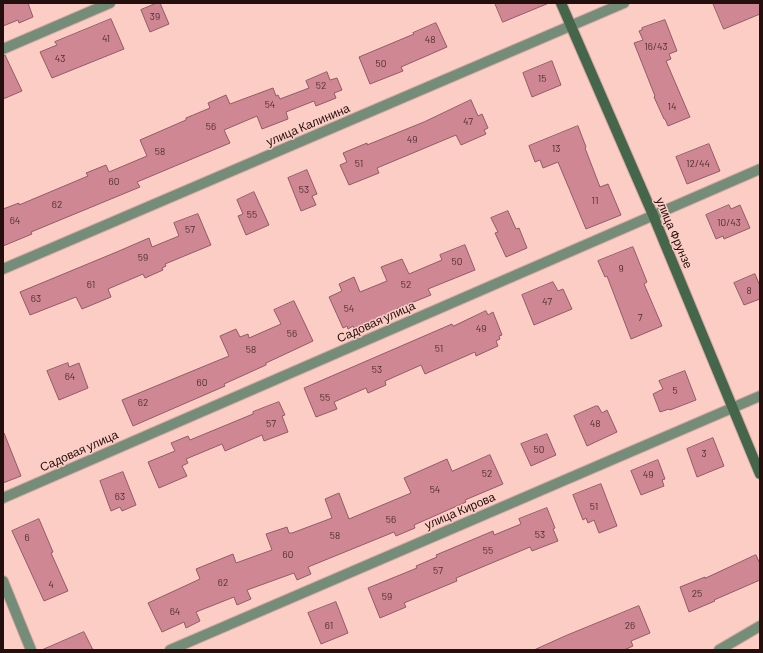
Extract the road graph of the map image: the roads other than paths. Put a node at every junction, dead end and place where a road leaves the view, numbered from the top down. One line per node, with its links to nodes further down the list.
1 (110, 3): 5 (street)
2 (561, 3): 4 (street, улица Фрунзе)
3 (624, 3): 4 (street, улица Калинина)
4 (571, 26): 7 (street, улица Фрунзе); 8 (street, улица Калинина)
5 (3, 49)
6 (760, 169): 7 (street, Садовая улица)
7 (653, 215): 10 (street, улица Фрунзе); 12 (street, Садовая улица)
8 (3, 270)
9 (760, 396): 10 (street, улица Кирова)
10 (733, 408): 11 (street, улица Фрунзе); 16 (street, улица Кирова)
11 (760, 474)
12 (3, 498)
13 (3, 580): 15 (street)
14 (760, 626): 17 (street)
15 (31, 650)
16 (170, 650)
17 (719, 650)

